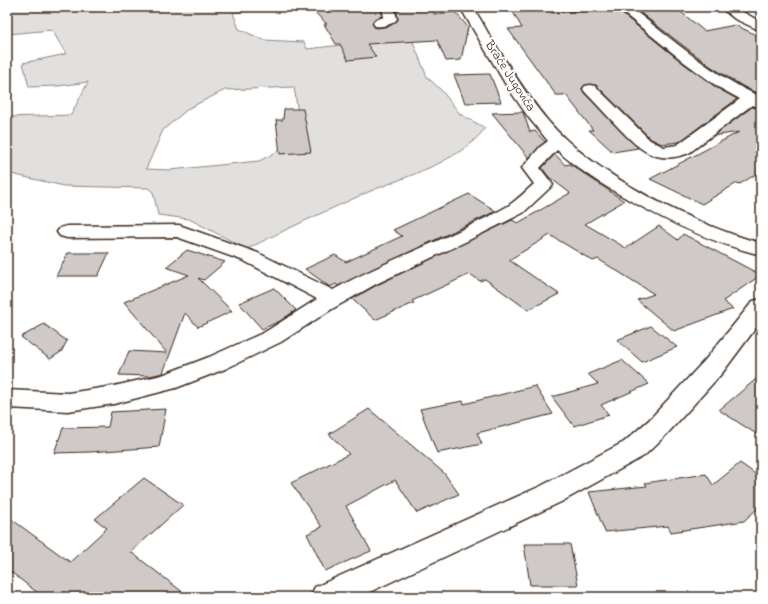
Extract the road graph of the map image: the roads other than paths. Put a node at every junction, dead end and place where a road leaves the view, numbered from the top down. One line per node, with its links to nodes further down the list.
1 (388, 7): 5 (street)
2 (466, 7): 9 (street, Braće Jugovića)
3 (622, 7): 8 (street)
4 (726, 7): 6 (street)
5 (379, 23)
6 (761, 27)
7 (590, 89): 8 (street)
8 (756, 101)
9 (558, 141): 11 (street, Braće Jugovića); 12 (street)
10 (67, 232): 12 (street)
11 (761, 249)
12 (333, 298): 14 (street)
13 (761, 306): 15 (street)
14 (7, 399)
15 (326, 597)

